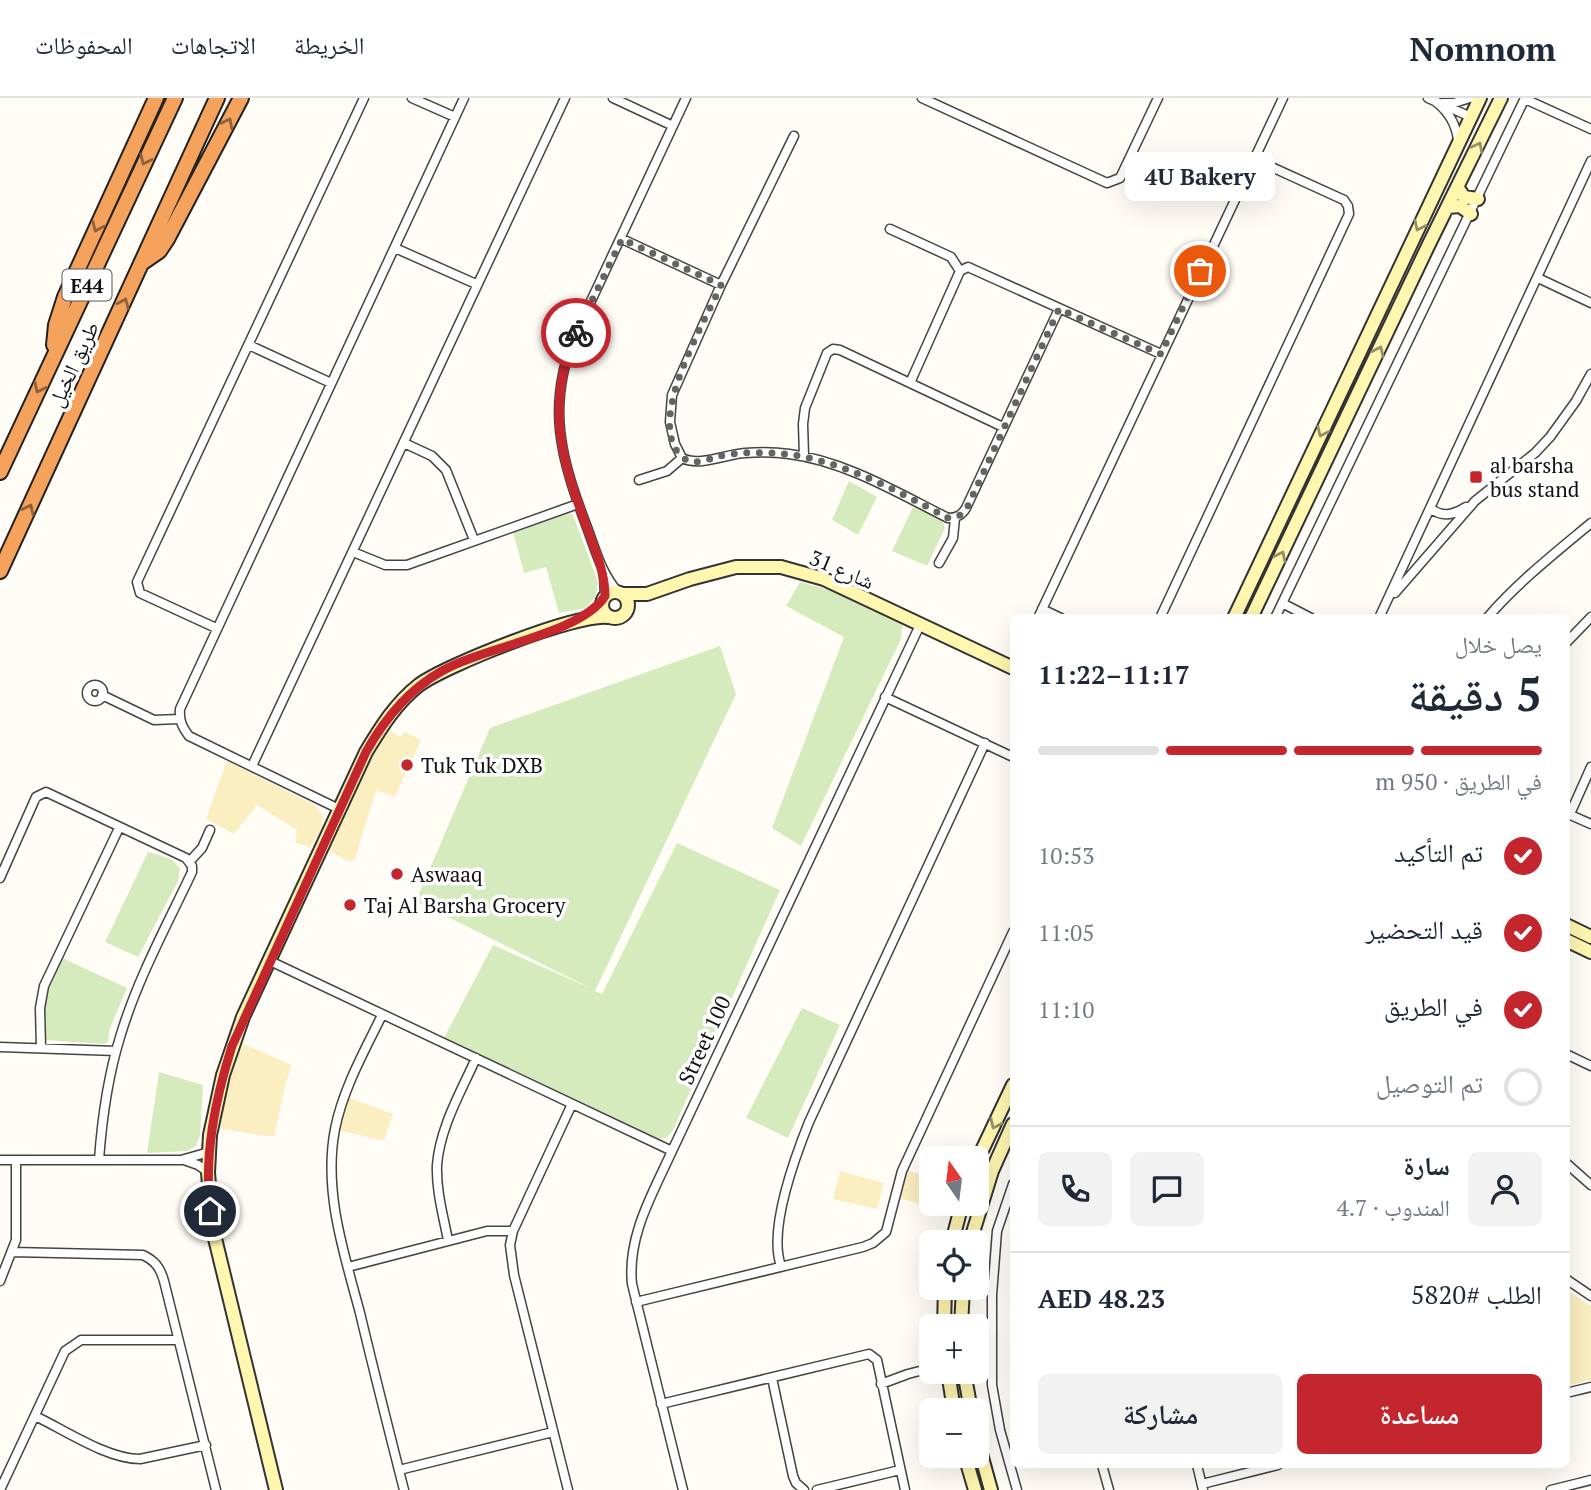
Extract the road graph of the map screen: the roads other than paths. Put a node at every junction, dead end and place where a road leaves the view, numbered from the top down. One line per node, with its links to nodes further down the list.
1 (156, 98): 43 (highway, one-way to 43)
2 (174, 98): 43 (highway, طريق الخيل / E44, one-way to 43)
3 (217, 98): 35 (highway, طريق الخيل / E44)
4 (240, 98): 35 (highway, one-way to 4)
5 (364, 98): 42 (street)
6 (412, 98): 20 (street)
7 (464, 98): 20 (street)
8 (565, 98): 38 (street)
9 (613, 98): 22 (street)
10 (686, 98): 22 (street)
11 (922, 98): 12 (street)
12 (1158, 98)
13 (1283, 98): 26 (street)
14 (1470, 98): 19 (street)
15 (1480, 98): 21 (main road)
16 (1494, 98): 21 (main road)
17 (1501, 98): 28 (main road, one-way to 17)
18 (1525, 99): 23 (street); 29 (street)
19 (1432, 100): 21 (street); 25 (street)
20 (455, 117): 34 (street)
21 (1471, 117): 25 (main road)
22 (673, 126): 33 (street)
23 (1591, 129)
24 (794, 136): 39 (street)
25 (1457, 147): 48 (main road, one-way to 48)
26 (1254, 159): 44 (street); 73 (street)
27 (1591, 161): 37 (street)
28 (1458, 188): 29 (main road); 30 (main road)
29 (1478, 199): 31 (street)
30 (1448, 207): 31 (main road); 51 (main road, one-way to 30)
31 (1471, 214): 69 (street)
32 (890, 229): 36 (street)
33 (622, 239): 39 (street); 57 (street)
34 (395, 248): 38 (street); 46 (street)
35 (142, 262): 64 (highway, طريق الخيل / E44, one-way to 35)
36 (960, 271): 41 (street); 47 (street)
37 (1538, 278): 40 (street); 58 (street)
38 (476, 284): 50 (street)
39 (721, 285): 53 (street)
40 (1591, 303)
41 (1059, 309): 44 (street); 49 (street)
42 (249, 345): 46 (street); 84 (street)
43 (55, 354): 54 (highway, طريق الخيل / E44, one-way to 54)
44 (1161, 354): 72 (street)
45 (1591, 374): 56 (street)
46 (331, 383): 84 (street)
47 (909, 383): 49 (street); 52 (street)
48 (1341, 388): 51 (main road); 74 (main road, one-way to 74)
49 (1003, 427): 59 (street)
50 (404, 443): 61 (street); 62 (street)
51 (1335, 445): 75 (main road, one-way to 51)
52 (804, 457): 53 (street); 59 (street)
53 (682, 458): 55 (street)
54 (0, 472)
55 (639, 480)
56 (1475, 501): 58 (street); 70 (street)
57 (578, 504): 61 (street); 65 (street)
58 (1430, 508): 70 (street)
59 (955, 518): 63 (street)
60 (1591, 523): 79 (street)
61 (474, 540): 62 (street)
62 (353, 552): 92 (street)
63 (939, 563)
64 (0, 571)
65 (603, 572): 66 (street); 68 (street)
66 (620, 593): 67 (main road, شارع 31); 68 (main road); 71 (main road)
67 (647, 594): 71 (main road, شارع 31); 83 (main road, شارع 31)
68 (604, 598): 80 (main road); 82 (main road)
69 (1282, 603): 76 (street); 77 (street)
70 (1387, 604): 78 (street)
71 (629, 610): 80 (main road)
72 (1040, 613)
73 (1162, 614)
74 (1236, 614)
75 (1253, 614)
76 (1277, 614)
77 (1303, 614)
78 (1381, 614)
79 (1491, 614)
80 (608, 617): 82 (main road)
81 (1591, 617): 85 (street)
82 (581, 619): 95 (main road)
83 (920, 625): 86 (main road, شارع 31); 88 (street, Street 100)
84 (216, 628): 89 (street)
85 (1570, 639)
86 (1010, 666)
87 (103, 695): 89 (street)
88 (885, 697): 90 (street); 119 (street, Street 100)
89 (179, 719): 92 (street)
90 (985, 743): 91 (street); 133 (street)
91 (1010, 756)
92 (252, 766): 95 (street)
93 (1591, 766): 94 (street)
94 (1570, 809)
95 (341, 810): 107 (main road)
96 (1570, 814): 97 (street)
97 (1591, 824)
98 (118, 828): 100 (street); 101 (street); 110 (street)
99 (210, 830): 100 (street)
100 (190, 861): 111 (street)
101 (0, 878)
102 (1570, 927): 103 (main road)
103 (1591, 937)
104 (1010, 938): 133 (street)
105 (1570, 941): 106 (main road)
106 (1591, 951)
107 (270, 961): 108 (street); 120 (main road)
108 (382, 1016): 113 (street); 134 (street)
109 (0, 1047): 110 (street)
110 (41, 1048): 111 (street)
111 (116, 1051): 123 (street)
112 (1570, 1056): 114 (street)
113 (477, 1058): 116 (street); 131 (street)
114 (1591, 1066)
115 (1010, 1091): 118 (main road, one-way to 118)
116 (572, 1104): 119 (street); 130 (street)
117 (1010, 1131): 129 (main road)
118 (984, 1146)
119 (672, 1151): 138 (street, Street 100)
120 (209, 1152): 124 (street); 126 (main road)
121 (0, 1160): 122 (street)
122 (16, 1160): 123 (street); 132 (street)
123 (99, 1160): 124 (street)
124 (181, 1160): 126 (street)
125 (1570, 1167): 127 (street)
126 (208, 1172): 162 (main road)
127 (1591, 1185)
128 (1010, 1193): 149 (street)
129 (974, 1230)
130 (513, 1231): 131 (street); 147 (street)
131 (448, 1240): 134 (street)
132 (13, 1252): 135 (street); 139 (street)
133 (781, 1266): 138 (street)
134 (348, 1267): 156 (street)
135 (0, 1281)
136 (1570, 1282): 137 (street)
137 (1591, 1296)
138 (636, 1302): 145 (street, Street 100)
139 (178, 1340): 146 (street); 148 (street)
140 (919, 1371): 142 (street)
141 (772, 1378): 142 (street); 145 (street); 166 (street)
142 (881, 1384): 157 (street)
143 (1591, 1387): 144 (street)
144 (1570, 1392)
145 (661, 1404): 165 (street, Street 100)
146 (35, 1416): 148 (street); 160 (street)
147 (553, 1432): 156 (street); 164 (street)
148 (206, 1445): 161 (street)
149 (1010, 1465)
150 (969, 1468): 169 (main road)
151 (985, 1468): 170 (main road)
152 (1011, 1468): 171 (street)
153 (1103, 1468): 172 (street)
154 (1198, 1468): 159 (street)
155 (1268, 1468): 159 (street)
156 (399, 1470): 163 (street)
157 (900, 1470): 167 (street); 168 (street)
158 (1591, 1480): 173 (street)
159 (1202, 1487)
160 (0, 1490)
161 (216, 1490)
162 (276, 1490)
163 (404, 1490)
164 (568, 1490)
165 (683, 1490)
166 (804, 1490)
167 (817, 1490)
168 (905, 1490)
169 (975, 1490)
170 (991, 1490)
171 (1017, 1490)
172 (1108, 1490)
173 (1551, 1490)

